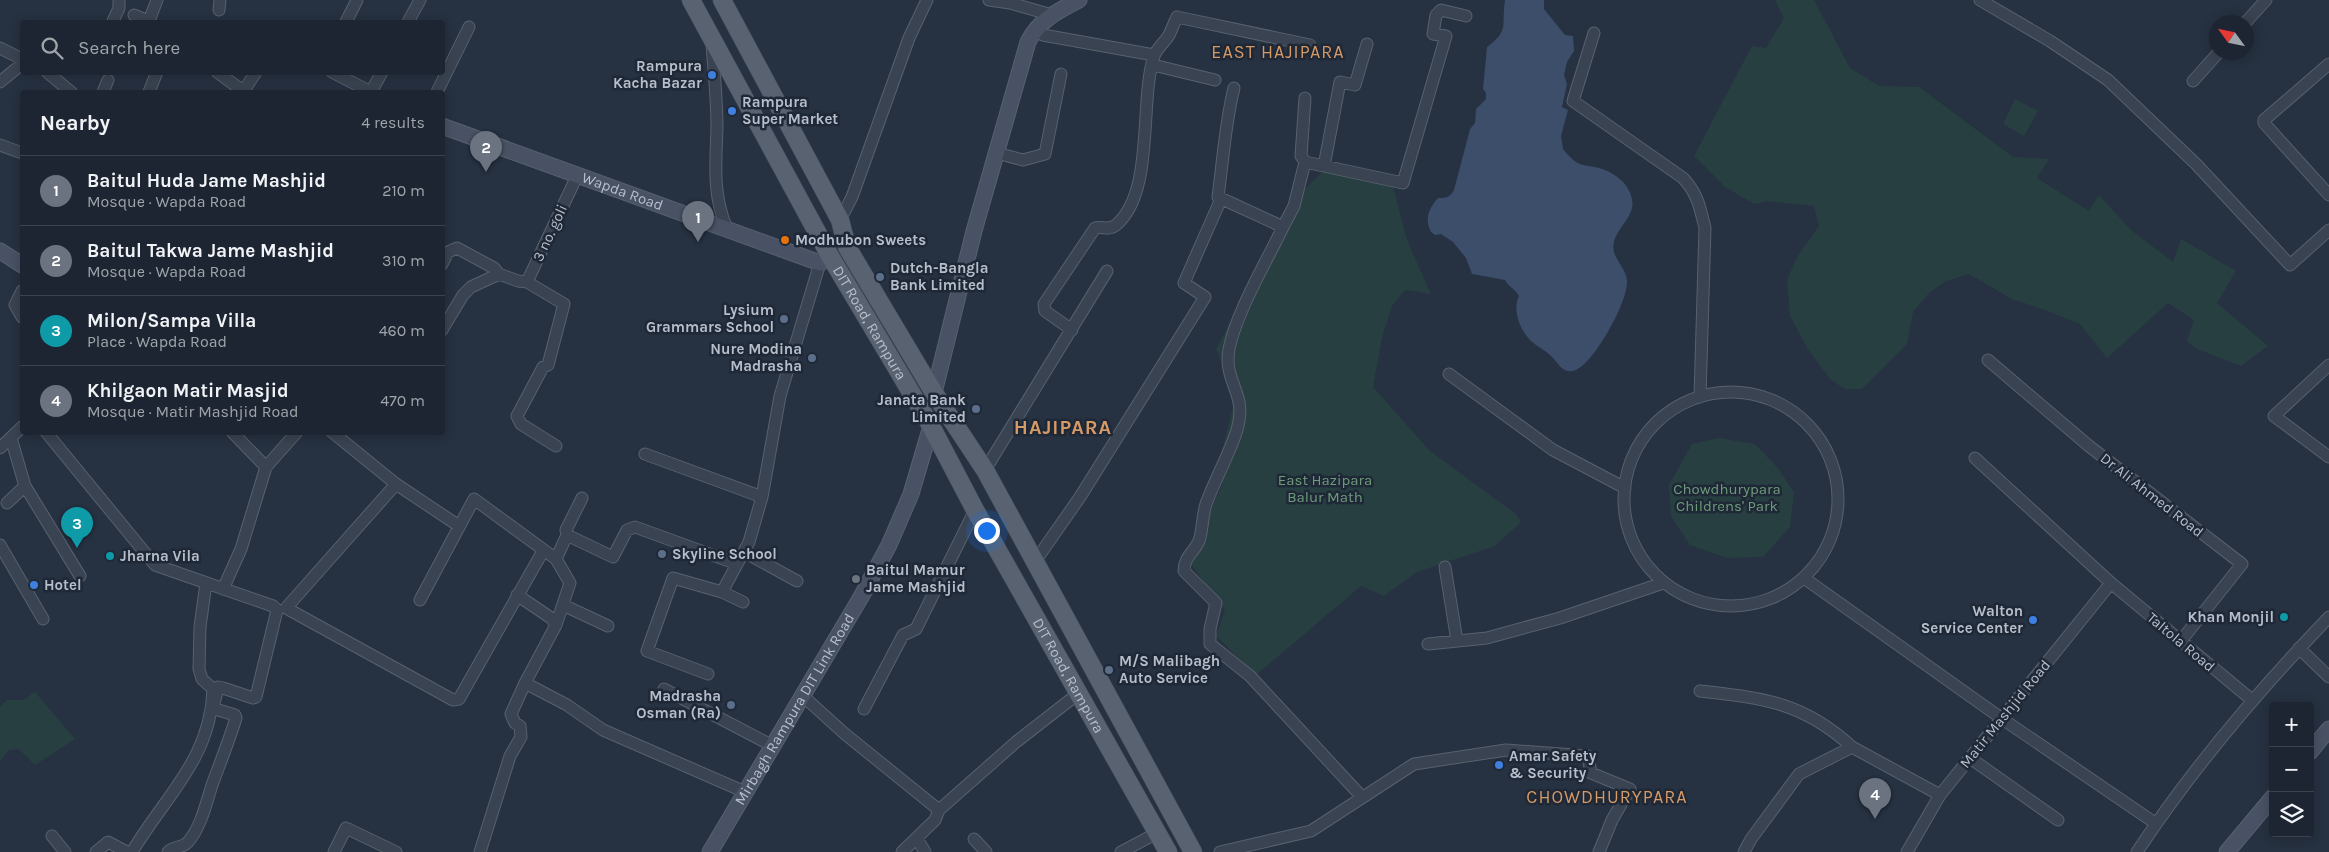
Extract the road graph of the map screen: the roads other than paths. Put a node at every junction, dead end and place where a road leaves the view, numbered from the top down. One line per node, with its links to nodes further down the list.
1 (120, 0): 17 (street)
2 (157, 0): 19 (street)
3 (357, 0): 20 (street)
4 (420, 0): 21 (street)
5 (691, 0): 25 (main road, DIT Road, Rampura)
6 (722, 0): 66 (main road, DIT Road, Rampura)
7 (927, 0): 66 (street)
8 (989, 0): 12 (street)
9 (1079, 0): 14 (street)
10 (1980, 0): 69 (street)
11 (2266, 0): 15 (street)
12 (1011, 2): 14 (street)
13 (134, 15): 18 (street)
14 (1052, 15): 23 (street)
15 (2252, 15)
16 (1466, 16): 62 (street)
17 (113, 20)
18 (145, 20)
19 (151, 20)
20 (347, 20)
21 (409, 20)
22 (469, 27): 34 (street)
23 (1034, 31): 30 (street); 60 (street)
24 (1594, 33): 86 (street)
25 (712, 36): 68 (street); 73 (main road, DIT Road, Rampura)
26 (1366, 44): 62 (street)
27 (1310, 45): 30 (street)
28 (0, 48): 29 (street)
29 (20, 58)
30 (1154, 60): 44 (street); 81 (street)
31 (2212, 60): 45 (street)
32 (2329, 64): 64 (street)
33 (20, 66): 46 (street)
34 (445, 74)
35 (1061, 74): 60 (street)
36 (51, 75): 48 (street)
37 (156, 75): 50 (street)
38 (221, 75): 51 (street)
39 (254, 75): 52 (street)
40 (338, 75): 53 (street)
41 (380, 75): 54 (street)
42 (445, 75): 55 (street)
43 (108, 80): 49 (street)
44 (1214, 80)
45 (2193, 81)
46 (0, 82)
47 (1234, 88): 65 (street)
48 (69, 90)
49 (104, 90)
50 (150, 90)
51 (240, 90)
52 (244, 90)
53 (365, 90)
54 (372, 90)
55 (437, 90)
56 (1305, 98): 61 (street)
57 (445, 127): 63 (street, Wapda Road)
58 (0, 145): 59 (street)
59 (20, 152)
60 (997, 153): 85 (street)
61 (1305, 162): 62 (street); 67 (street)
62 (1324, 166)
63 (577, 176): 68 (street, Wapda Road); 77 (street, 3 no. goli)
64 (2329, 195)
65 (1221, 199): 67 (street); 114 (street)
66 (840, 220): 70 (main road, DIT Road, Rampura)
67 (1283, 227): 156 (street)
68 (727, 229): 73 (street, Wapda Road)
69 (2329, 230)
70 (847, 247): 73 (main road); 85 (main road, DIT Road, Rampura)
71 (0, 251): 74 (street)
72 (445, 258): 76 (street)
73 (825, 260): 87 (main road, DIT Road, Rampura); 104 (street)
74 (20, 264)
75 (1107, 271): 81 (street)
76 (499, 274): 77 (street); 80 (street)
77 (522, 281): 94 (street)
78 (20, 296): 79 (street)
79 (20, 313)
80 (445, 325)
81 (1072, 330): 100 (street)
82 (1988, 360): 134 (street, Dr Ali Ahmed Road)
83 (2329, 365): 97 (street)
84 (1449, 374): 103 (street)
85 (934, 392): 100 (main road, DIT Road, Rampura)
86 (1700, 397): 103 (street); 118 (street)
87 (931, 426): 107 (main road, DIT Road, Rampura); 143 (street, Mirbagh Rampura DIT Link Road)
88 (20, 429): 93 (street)
89 (48, 435): 120 (street)
90 (235, 435): 99 (street)
91 (294, 435): 99 (street)
92 (336, 435): 101 (street)
93 (11, 438): 95 (street); 102 (street)
94 (556, 446)
95 (0, 448)
96 (645, 454): 104 (street)
97 (2329, 457)
98 (1975, 458): 122 (street, Taltola Road)
99 (266, 467): 123 (street)
100 (985, 470): 114 (main road, DIT Road, Rampura)
101 (396, 484): 108 (street); 125 (street)
102 (25, 486): 106 (street); 117 (street)
103 (1625, 488): 121 (street)
104 (762, 497): 112 (street)
105 (582, 498): 109 (street)
106 (7, 502)
107 (976, 510): 142 (main road, DIT Road, Rampura); 145 (street)
108 (459, 526): 111 (street); 126 (street)
109 (566, 535): 113 (street); 115 (street)
110 (0, 545): 130 (street)
111 (543, 551): 113 (street); 125 (street)
112 (744, 552): 115 (street); 119 (street)
113 (556, 559): 128 (street)
114 (1036, 560): 180 (main road, DIT Road, Rampura)
115 (737, 564): 124 (street)
116 (1445, 567): 133 (street)
117 (80, 576)
118 (1804, 578): 121 (street); 146 (street)
119 (797, 580)
120 (206, 583): 123 (street); 170 (street)
121 (1663, 583): 133 (street)
122 (2111, 583): 134 (street, Taltola Road); 146 (street, Matir Mashjid Road)
123 (223, 589): 171 (street)
124 (722, 592): 127 (street); 137 (street)
125 (517, 595): 131 (street)
126 (420, 600)
127 (743, 602)
128 (563, 605): 131 (street); 132 (street)
129 (2329, 617): 136 (street)
130 (44, 619)
131 (556, 625): 139 (street)
132 (608, 626)
133 (1457, 641): 135 (street)
134 (2180, 642): 144 (street, Taltola Road)
135 (1428, 644)
136 (2299, 648): 138 (street); 144 (street)
137 (708, 674)
138 (2329, 677)
139 (525, 683): 154 (street); 174 (street)
140 (664, 689): 149 (street)
141 (1700, 691): 150 (street)
142 (1079, 693): 158 (street); 162 (main road, DIT Road, Rampura)
143 (803, 696): 149 (street, Mirbagh Rampura DIT Link Road); 158 (street)
144 (2252, 700): 161 (street)
145 (864, 709)
146 (2001, 718): 153 (street, Matir Mashjid Road); 161 (street)
147 (2329, 729): 151 (street)
148 (2329, 740): 152 (street)
149 (773, 746): 154 (street, Mirbagh Rampura DIT Link Road)
150 (1852, 746): 155 (street); 183 (street)
151 (2314, 747)
152 (2314, 757)
153 (1970, 758): 155 (street, Matir Mashjid Road); 160 (street)
154 (745, 792): 166 (street, Mirbagh Rampura DIT Link Road)
155 (1940, 795): 184 (street, Matir Mashjid Road)
156 (1362, 797): 181 (street); 182 (street)
157 (2269, 802): 186 (street)
158 (939, 810): 164 (street)
159 (2269, 814): 187 (street)
160 (2058, 820)
161 (2156, 824): 185 (street)
162 (1157, 833): 178 (street); 179 (main road, DIT Road, Rampura)
163 (52, 836): 167 (street)
164 (917, 839): 175 (street); 176 (street)
165 (974, 839): 177 (street)
166 (714, 850)
167 (65, 852)
168 (96, 852): 169 (street)
169 (127, 852)
170 (132, 852)
171 (168, 852)
172 (334, 852): 173 (street)
173 (396, 852)
174 (480, 852)
175 (902, 852)
176 (925, 852)
177 (986, 852)
178 (1121, 852)
179 (1168, 852)
180 (1193, 852)
181 (1220, 852)
182 (1599, 852)
183 (1744, 852)
184 (1907, 852)
185 (2137, 852)
186 (2228, 852)
187 (2240, 852)

